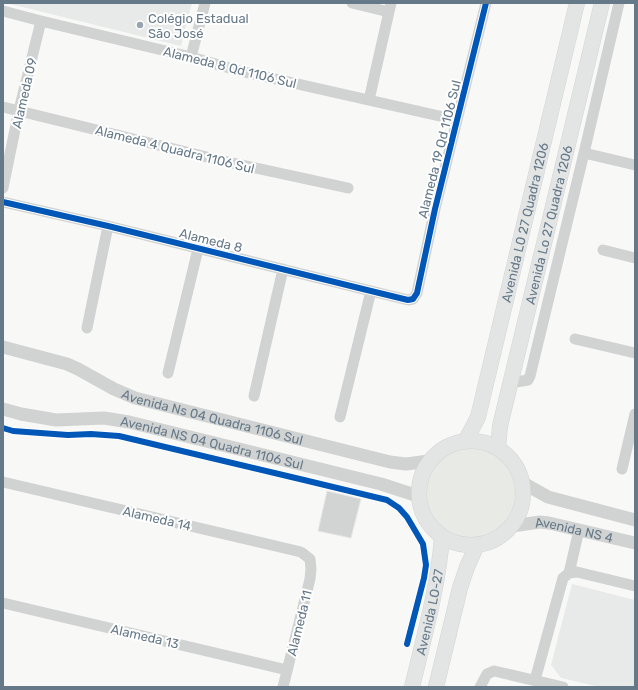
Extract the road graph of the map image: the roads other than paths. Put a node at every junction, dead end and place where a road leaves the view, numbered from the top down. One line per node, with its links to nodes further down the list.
1 (205, 3): 10 (street)
2 (352, 3): 7 (street)
3 (486, 3): 14 (street, Alameda 19 Qd 1106 Sul)
4 (577, 3): 41 (main road, Avenida L0 27 Quadra 1206)
5 (602, 3): 17 (main road, Avenida Lo 27 Quadra 1206)
6 (619, 3): 15 (street)
7 (390, 7): 11 (street)
8 (3, 12): 9 (street, Alameda 8 Qd 1106 Sul)
9 (40, 22): 10 (street, Alameda 8 Qd 1106 Sul); 13 (street, Alameda 09)
10 (191, 57): 11 (street, Alameda 8 Qd 1106 Sul)
11 (369, 100): 14 (street, Alameda 8 Qd 1106 Sul)
12 (3, 107): 13 (street, Alameda 4 Quadra 1106 Sul)
13 (19, 110): 18 (street, Alameda 09); 19 (street, Alameda 4 Quadra 1106 Sul)
14 (457, 120): 30 (street, Alameda 19 Qd 1106 Sul)
15 (584, 153): 16 (street); 20 (street)
16 (635, 165)
17 (558, 184): 20 (street); 22 (main road, Avenida Lo 27 Quadra 1206)
18 (3, 188)
19 (348, 188)
20 (576, 188): 23 (street)
21 (3, 202): 24 (street, Alameda 8)
22 (551, 213): 23 (street); 36 (main road, Avenida Lo 27 Quadra 1206)
23 (569, 216): 36 (street)
24 (108, 226): 25 (street, Alameda 8); 31 (street)
25 (198, 248): 28 (street, Alameda 8); 35 (street)
26 (603, 250): 27 (street)
27 (635, 258)
28 (283, 269): 29 (street, Alameda 8); 37 (street)
29 (371, 291): 30 (street, Alameda 8); 40 (street)
30 (413, 299)
31 (87, 328)
32 (575, 339): 34 (street)
33 (3, 347): 43 (street, Avenida Ns 04 Quadra 1106 Sul)
34 (635, 353)
35 (168, 373)
36 (510, 383): 42 (main road, Avenida Lo 27 Quadra 1206)
37 (254, 396)
38 (3, 409): 47 (street, Avenida NS 04 Quadra 1106 Sul)
39 (635, 414): 44 (street)
40 (340, 417)
41 (466, 440): 42 (main road); 43 (main road)
42 (498, 448): 46 (main road)
43 (429, 461): 47 (main road)
44 (622, 469)
45 (3, 482): 54 (street, Alameda 14)
46 (523, 484): 48 (street); 49 (main road)
47 (418, 496): 51 (main road)
48 (635, 520)
49 (512, 526): 50 (street, Avenida NS 4); 53 (main road)
50 (579, 530): 52 (street, Avenida NS 4); 55 (street)
51 (442, 537): 53 (main road); 61 (main road, Avenida LO-27)
52 (635, 543)
53 (477, 545): 62 (main road, Avenida LO-27)
54 (310, 559): 58 (street, Alameda 11)
55 (569, 573): 56 (street); 59 (street)
56 (635, 586)
57 (3, 603): 58 (street, Alameda 13)
58 (287, 670): 60 (street, Alameda 11)
59 (535, 680): 63 (street); 64 (street)
60 (283, 687)
61 (412, 687)
62 (436, 687)
63 (480, 687)
64 (564, 687)

